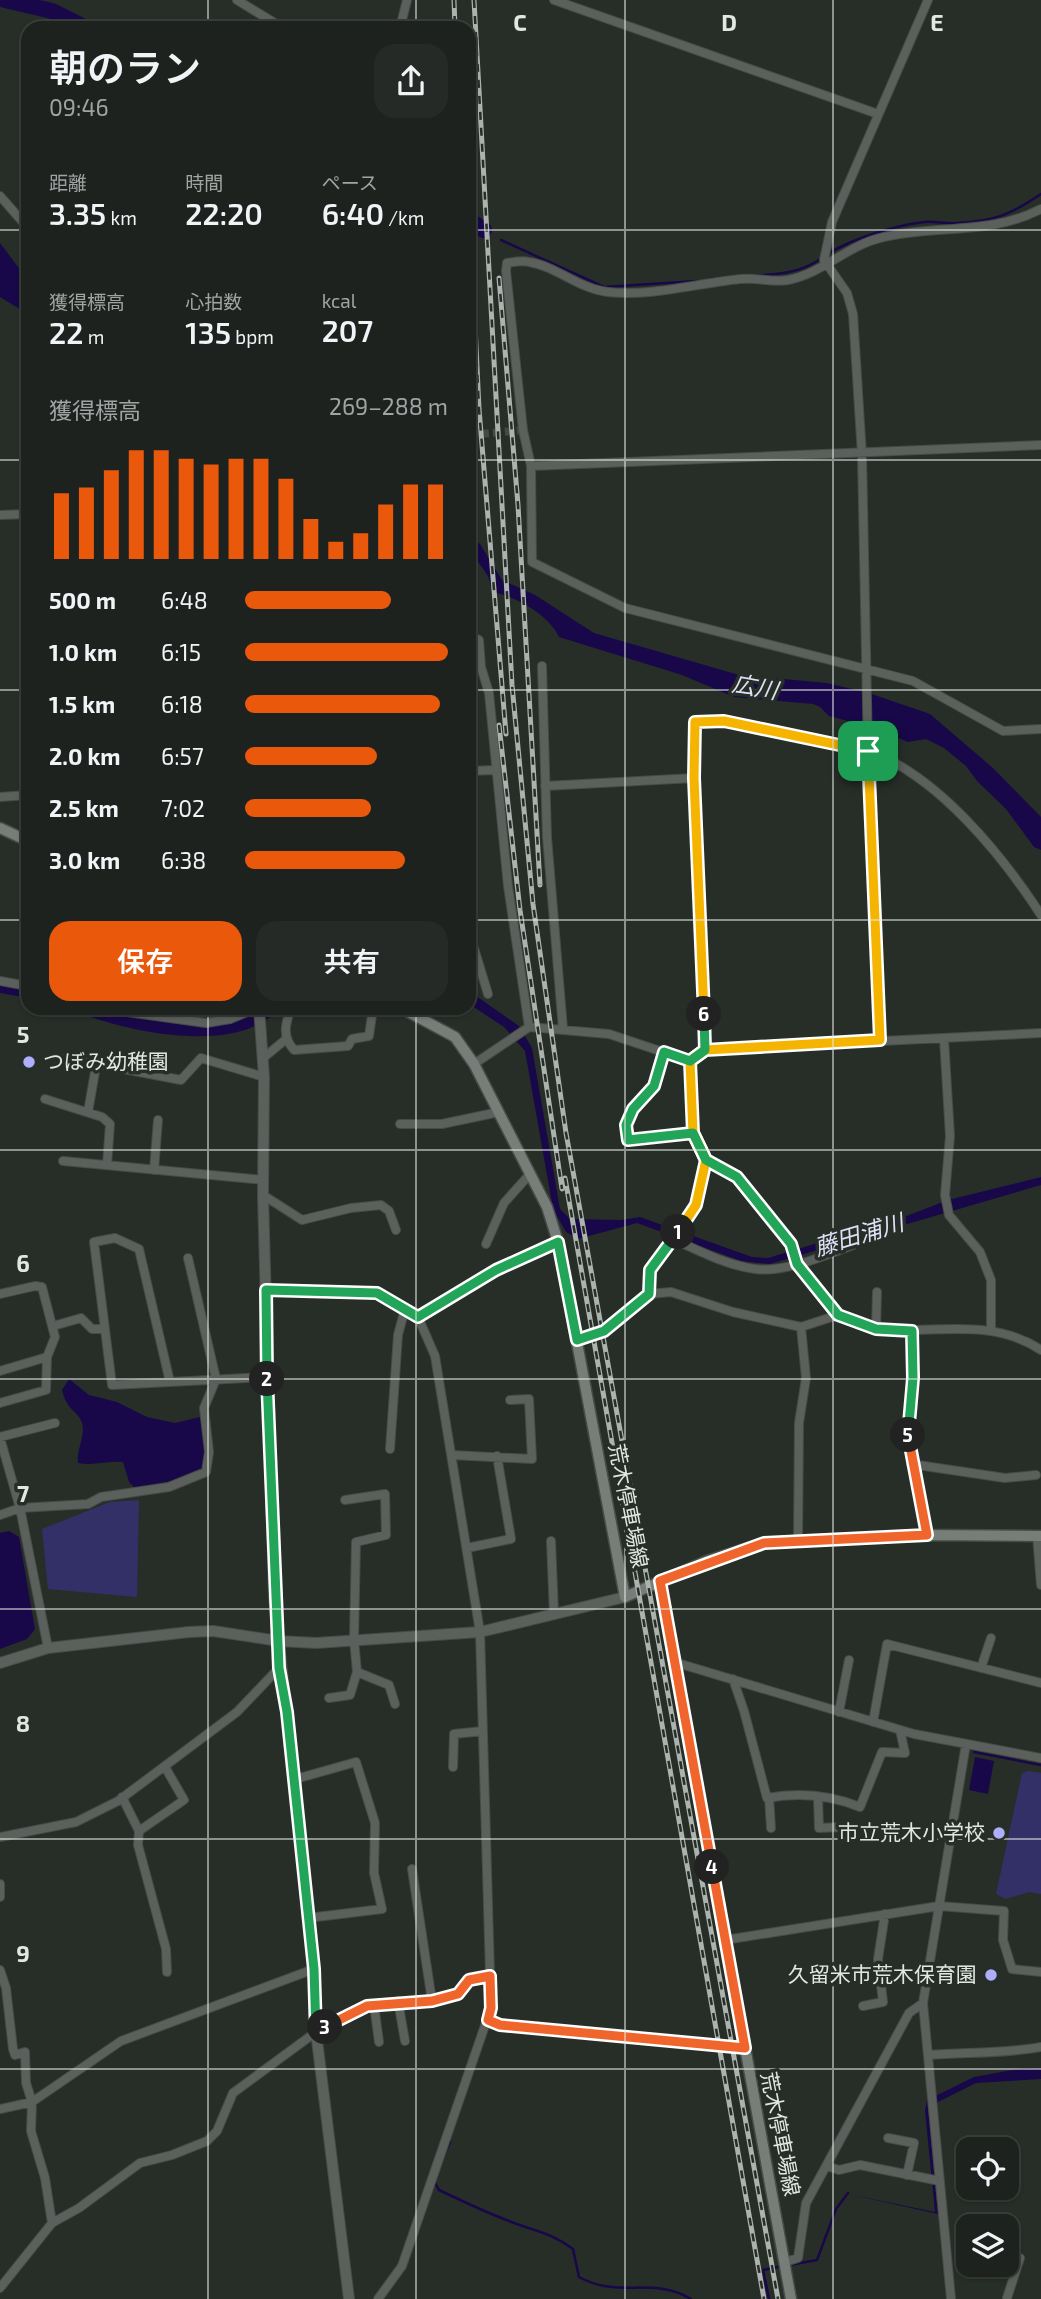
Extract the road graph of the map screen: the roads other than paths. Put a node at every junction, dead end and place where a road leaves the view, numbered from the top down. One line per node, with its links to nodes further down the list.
1 (237, 0): 5 (street)
2 (407, 0): 6 (street)
3 (554, 0): 7 (street)
4 (928, 0): 7 (street)
5 (272, 21)
6 (402, 21)
7 (878, 114): 11 (street)
8 (0, 196): 10 (street)
9 (1041, 209): 11 (street)
10 (21, 220)
11 (827, 265): 13 (street); 14 (street)
12 (1041, 446): 13 (street)
13 (862, 455): 14 (street); 19 (street)
14 (531, 466): 19 (street)
15 (21, 514): 16 (street)
16 (0, 515)
17 (476, 638): 22 (street)
18 (542, 666): 25 (street)
19 (866, 667): 20 (street); 21 (street)
20 (1041, 729)
21 (868, 747): 24 (street); 30 (street); 46 (street)
22 (495, 770): 23 (street); 41 (street)
23 (476, 771)
24 (694, 778): 25 (street); 47 (street)
25 (545, 786): 42 (street)
26 (21, 796): 27 (street)
27 (0, 797)
28 (0, 828): 29 (main road)
29 (21, 838)
30 (1041, 915)
31 (476, 955): 34 (street)
32 (0, 981): 33 (street)
33 (21, 985)
34 (488, 994)
35 (148, 1015): 36 (street)
36 (240, 1015)
37 (259, 1015): 50 (street)
38 (290, 1015): 45 (street)
39 (372, 1015): 45 (street)
40 (414, 1015): 52 (main road, 荒木停車場線)
41 (529, 1027): 42 (street); 52 (street)
42 (563, 1028): 48 (street)
43 (1041, 1033): 44 (street)
44 (944, 1039): 46 (street); 86 (street)
45 (285, 1040): 50 (street)
46 (880, 1040): 47 (street)
47 (705, 1050): 51 (street)
48 (664, 1052): 51 (street); 60 (street)
49 (66, 1058): 53 (street)
50 (262, 1059): 54 (street)
51 (690, 1061): 60 (street)
52 (474, 1063): 57 (main road, 荒木停車場線)
53 (96, 1066): 54 (street); 56 (street)
54 (264, 1077): 66 (street)
55 (45, 1099): 56 (street)
56 (88, 1112): 63 (street)
57 (499, 1112): 59 (street); 65 (main road, 荒木停車場線)
58 (158, 1120): 64 (street)
59 (400, 1124)
60 (693, 1133): 61 (street)
61 (706, 1160): 70 (street); 74 (street)
62 (63, 1161): 63 (street)
63 (107, 1165): 64 (street)
64 (154, 1170): 66 (street)
65 (530, 1174): 71 (main road, 荒木停車場線); 72 (street)
66 (264, 1180): 67 (street)
67 (263, 1195): 68 (street); 75 (street)
68 (396, 1230)
69 (875, 1237): 74 (street)
70 (673, 1239): 74 (street); 78 (street)
71 (558, 1242): 81 (street); 88 (main road, 荒木停車場線)
72 (486, 1244)
73 (188, 1258): 93 (street)
74 (797, 1264): 80 (street)
75 (266, 1290): 79 (street); 92 (street)
76 (877, 1292): 85 (street)
77 (0, 1294): 82 (street)
78 (649, 1294): 83 (street); 88 (street)
79 (405, 1309): 81 (street); 99 (street)
80 (838, 1315): 83 (street); 85 (street)
81 (418, 1317): 100 (street)
82 (53, 1326): 84 (street); 90 (street)
83 (802, 1327): 110 (street)
84 (105, 1329): 94 (street); 94 (street)
85 (876, 1329): 87 (street)
86 (991, 1329): 87 (street); 89 (street)
87 (912, 1331): 102 (street)
88 (577, 1340): 114 (main road, 荒木停車場線)
89 (1041, 1350)
90 (47, 1357): 91 (street); 96 (street)
91 (0, 1371)
92 (267, 1377): 93 (street); 119 (street)
93 (216, 1379): 94 (street); 105 (street)
94 (170, 1382)
95 (510, 1400): 101 (street)
96 (0, 1403)
97 (55, 1423): 98 (street)
98 (0, 1438): 105 (street)
99 (390, 1449)
100 (452, 1455): 101 (street); 111 (street)
101 (497, 1456): 111 (street)
102 (911, 1464): 103 (street); 107 (street)
103 (1037, 1475)
104 (345, 1500): 118 (street)
105 (20, 1508): 106 (street); 120 (street)
106 (0, 1515)
107 (927, 1535): 108 (main road); 110 (main road)
108 (1039, 1536): 113 (street)
109 (551, 1541): 115 (street)
110 (798, 1541): 112 (main road)
111 (467, 1548): 116 (street)
112 (660, 1581): 114 (main road, 荒木停車場線); 122 (main road, 荒木停車場線)
113 (1041, 1585)
114 (625, 1597): 115 (street)
115 (554, 1614): 116 (street)
116 (480, 1632): 118 (street); 134 (street)
117 (991, 1638): 125 (street)
118 (354, 1640): 119 (street); 126 (street)
119 (279, 1641): 120 (street); 124 (street)
120 (48, 1648): 123 (street)
121 (849, 1660): 131 (street)
122 (674, 1662): 127 (street); 153 (main road, 荒木停車場線)
123 (0, 1663)
124 (279, 1668): 137 (street); 139 (street)
125 (981, 1668): 128 (street); 132 (street)
126 (357, 1672): 129 (street); 130 (street)
127 (733, 1679): 131 (street); 141 (street)
128 (1041, 1684)
129 (329, 1698)
130 (395, 1704)
131 (839, 1712): 132 (street)
132 (873, 1722): 133 (street)
133 (900, 1730): 135 (street); 142 (street)
134 (483, 1731): 138 (street); 158 (street)
135 (965, 1744): 136 (street); 150 (street)
136 (1041, 1758)
137 (165, 1766): 140 (street); 145 (street)
138 (453, 1767)
139 (292, 1780): 152 (street); 152 (street)
140 (122, 1797): 145 (street); 146 (street)
141 (769, 1797): 142 (street); 144 (street)
142 (818, 1797): 143 (street)
143 (843, 1827)
144 (771, 1828)
145 (139, 1831): 156 (street)
146 (0, 1837)
147 (412, 1869): 160 (street)
148 (0, 1884): 149 (street)
149 (0, 1897)
150 (939, 1906): 151 (street); 157 (street); 161 (street)
151 (885, 1914): 153 (street); 163 (street)
152 (308, 1918): 154 (street)
153 (725, 1940): 169 (main road, 荒木停車場線)
154 (314, 1969): 165 (street); 171 (street)
155 (0, 1970): 171 (street)
156 (167, 1972)
157 (1041, 1972)
158 (490, 1976): 160 (street); 164 (street)
159 (398, 2001): 160 (street); 162 (street); 166 (street)
160 (432, 2001)
161 (923, 2003): 170 (street); 174 (street)
162 (374, 2005): 165 (street); 167 (street)
163 (863, 2006)
164 (488, 2020): 169 (street); 183 (street)
165 (316, 2032): 177 (street); 182 (street)
166 (405, 2041)
167 (379, 2042)
168 (1041, 2047): 170 (street)
169 (745, 2048): 178 (main road, 荒木停車場線)
170 (928, 2055): 176 (street)
171 (32, 2102): 172 (street); 177 (street)
172 (0, 2109)
173 (888, 2138): 175 (street)
174 (827, 2166): 175 (street); 178 (street)
175 (907, 2175): 176 (street)
176 (940, 2181): 185 (street)
177 (52, 2223): 180 (street)
178 (785, 2262): 184 (main road, 荒木停車場線)
179 (1014, 2277): 181 (street)
180 (0, 2288)
181 (1007, 2298)
182 (349, 2299)
183 (378, 2299)
184 (792, 2299)
185 (951, 2299)

